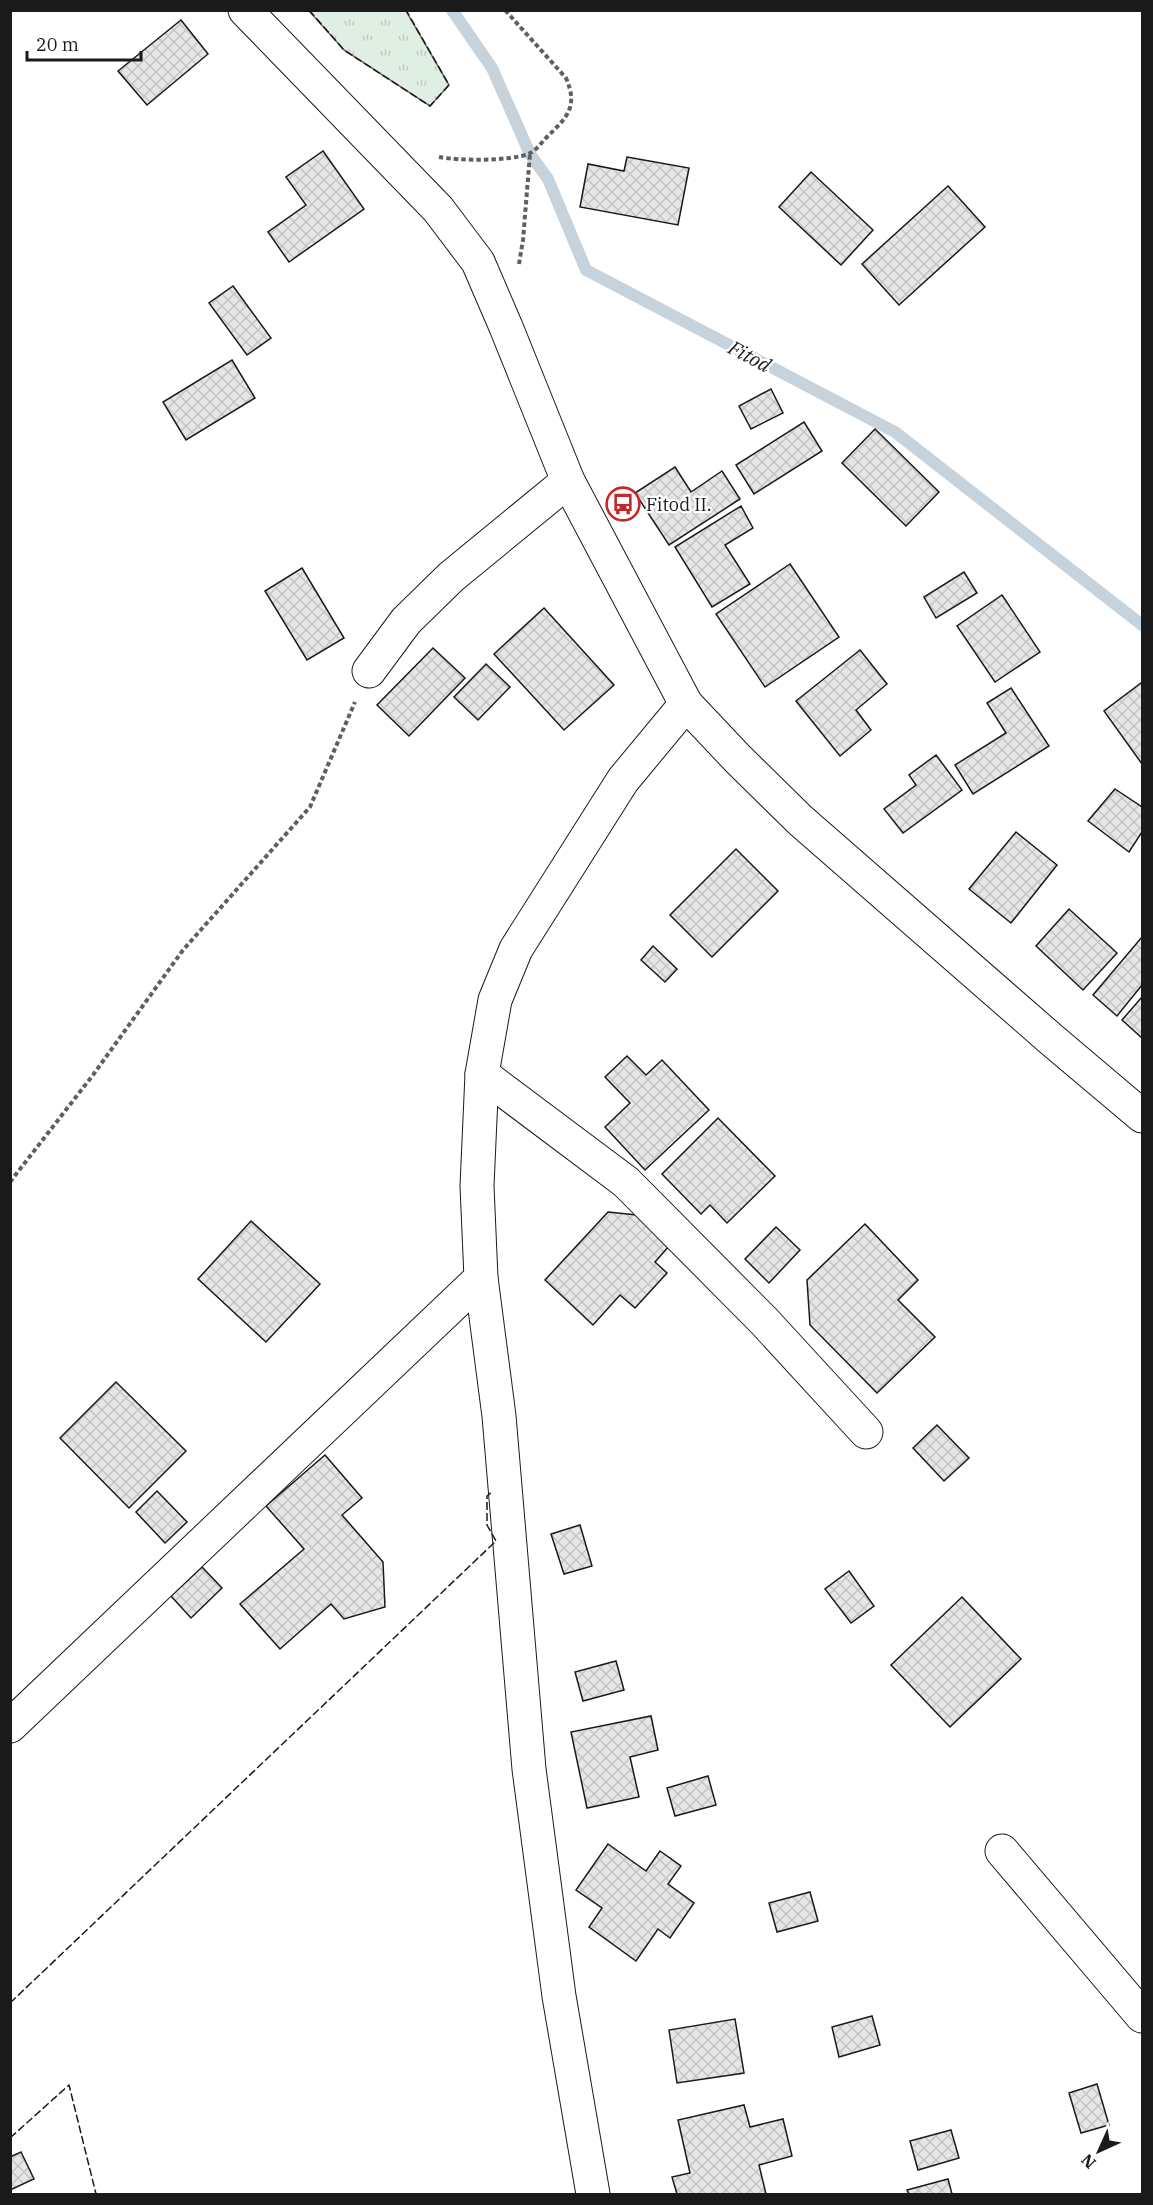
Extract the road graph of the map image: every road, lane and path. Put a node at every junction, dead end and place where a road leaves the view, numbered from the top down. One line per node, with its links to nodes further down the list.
1 (245, 10): 6 (street)
2 (505, 10): 3 (path)
3 (530, 154): 4 (path); 5 (path)
4 (432, 156)
5 (517, 272)
6 (568, 481): 7 (street); 8 (street)
7 (369, 671): 11 (path)
8 (686, 704): 9 (street); 10 (street)
9 (482, 1074): 12 (street); 13 (street)
10 (1143, 1116)
11 (10, 1182)
12 (482, 1278): 14 (street); 17 (street)
13 (866, 1432)
14 (10, 1726)
15 (1002, 1851): 16 (street)
16 (1143, 2016)
17 (593, 2194)

